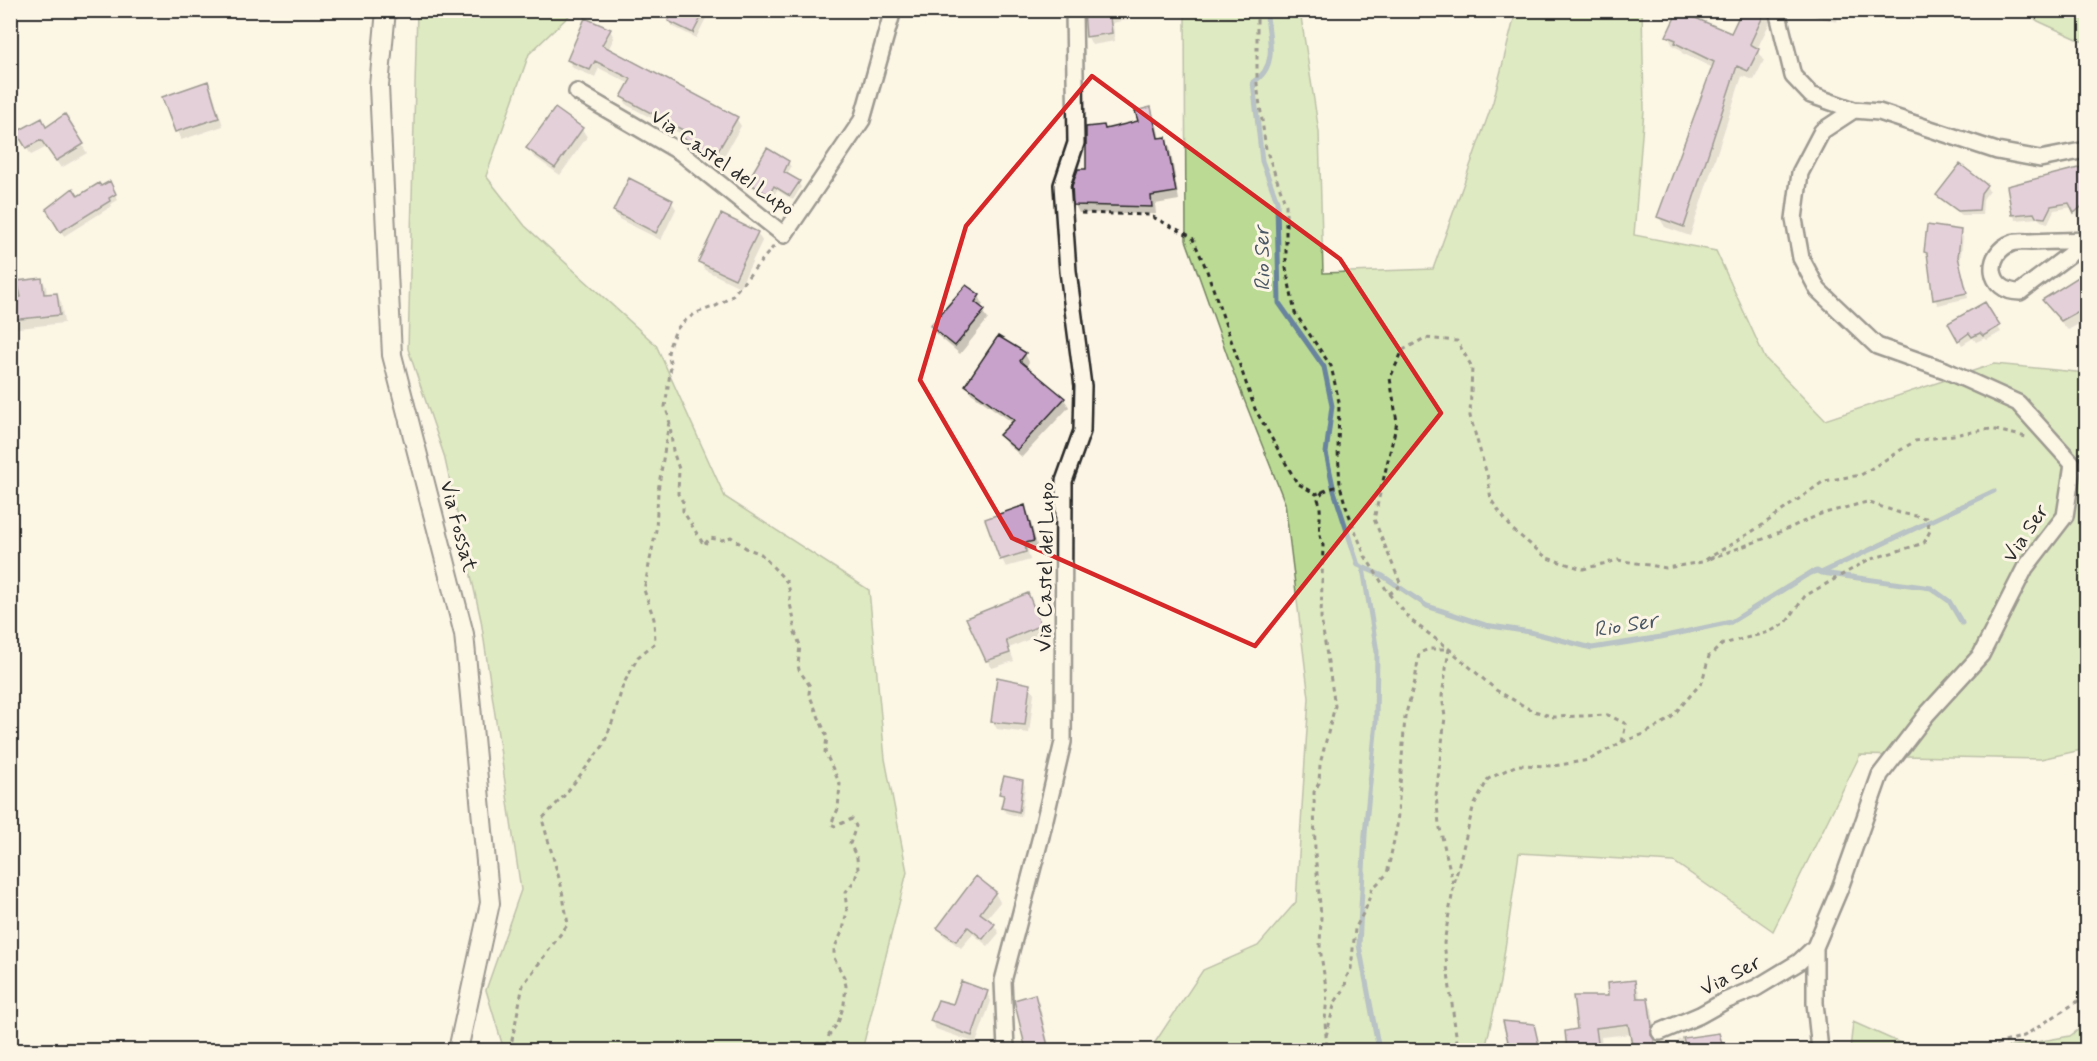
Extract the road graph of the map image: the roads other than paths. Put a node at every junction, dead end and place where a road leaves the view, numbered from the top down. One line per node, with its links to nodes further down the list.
1 (386, 10): 11 (street, Via Fossat)
2 (893, 10): 5 (street, Via Castel del Lupo)
3 (1074, 10): 12 (street, Via Castel del Lupo)
4 (1778, 10): 6 (street)
5 (577, 92)
6 (1854, 110): 7 (street); 9 (street, Via Ser)
7 (2086, 150)
8 (2086, 241): 8 (street)
9 (1815, 947): 10 (street, Via Ser); 13 (street, Via Ser)
10 (1660, 1032)
11 (458, 1050)
12 (1006, 1050)
13 (1820, 1050)

